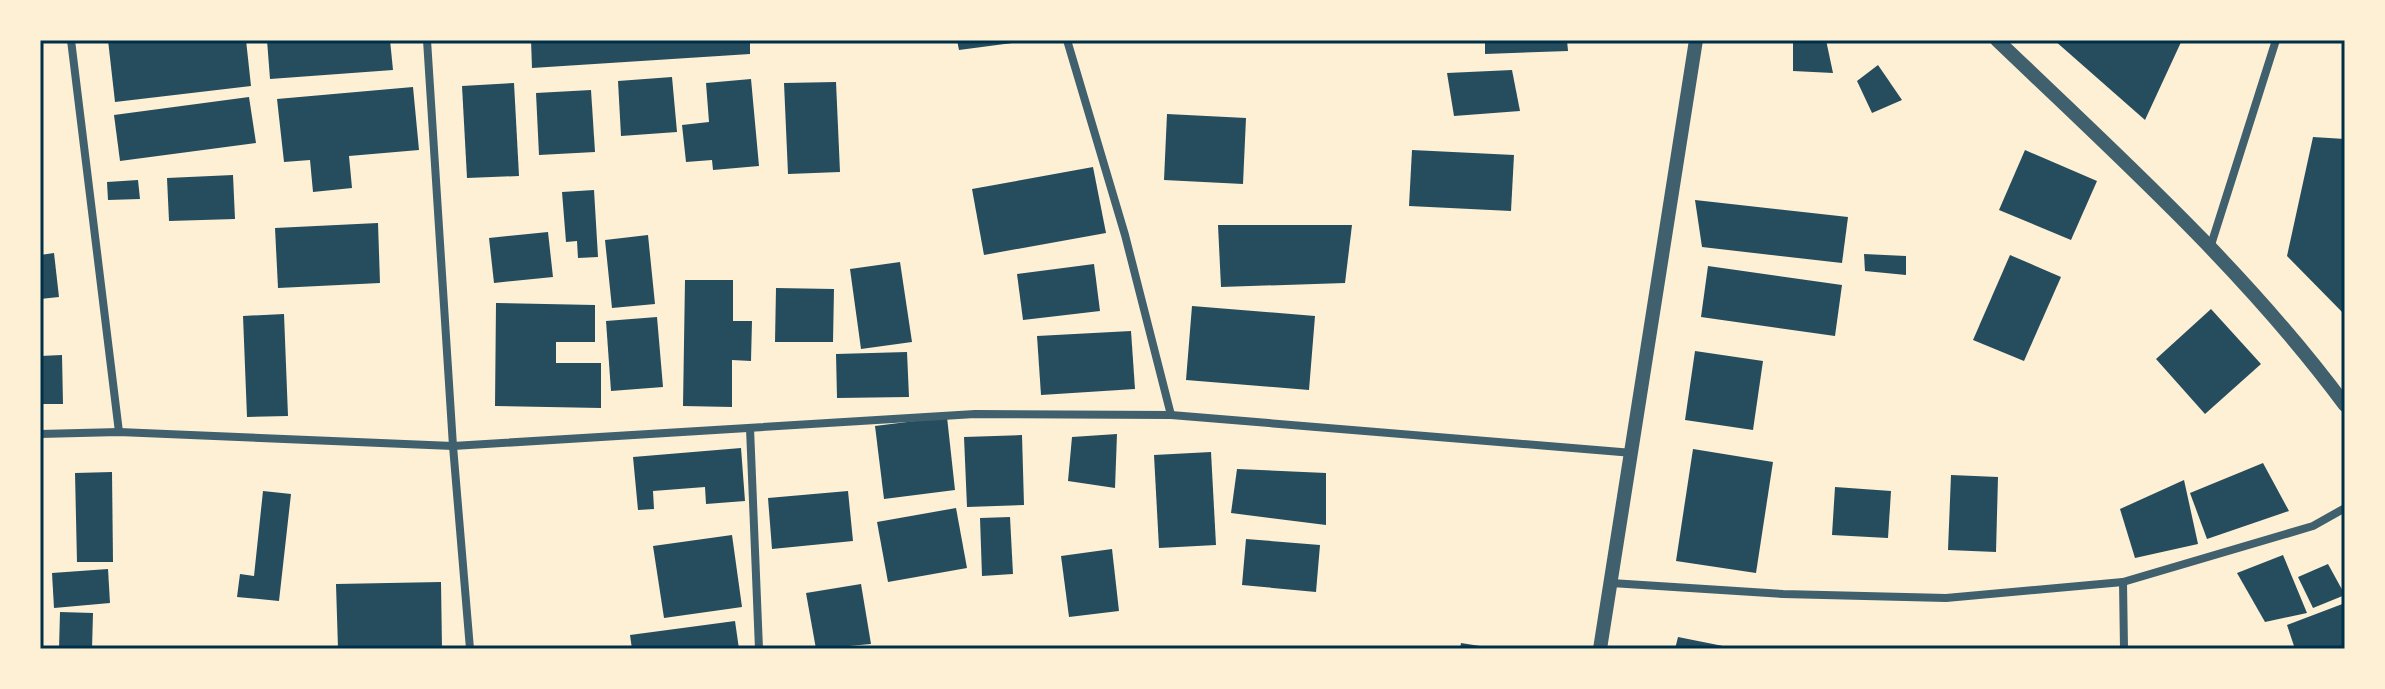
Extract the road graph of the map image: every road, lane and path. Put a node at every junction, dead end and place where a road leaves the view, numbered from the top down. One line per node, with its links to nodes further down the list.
1 (71, 40): 11 (street)
2 (427, 40): 13 (street)
3 (1067, 40): 9 (street)
4 (1696, 40): 14 (street)
5 (1997, 40): 7 (street)
6 (2276, 40): 7 (street)
7 (2209, 249): 8 (street)
8 (2345, 405)
9 (1171, 415): 10 (street); 14 (street)
10 (750, 428): 13 (street); 19 (street)
11 (119, 432): 12 (street); 13 (street)
12 (40, 434)
13 (453, 446): 18 (street)
14 (1634, 453): 17 (street)
15 (2345, 508): 16 (street)
16 (2123, 582): 17 (street); 21 (street)
17 (1611, 583): 20 (street)
18 (470, 649)
19 (759, 649)
20 (1600, 649)
21 (2124, 649)

